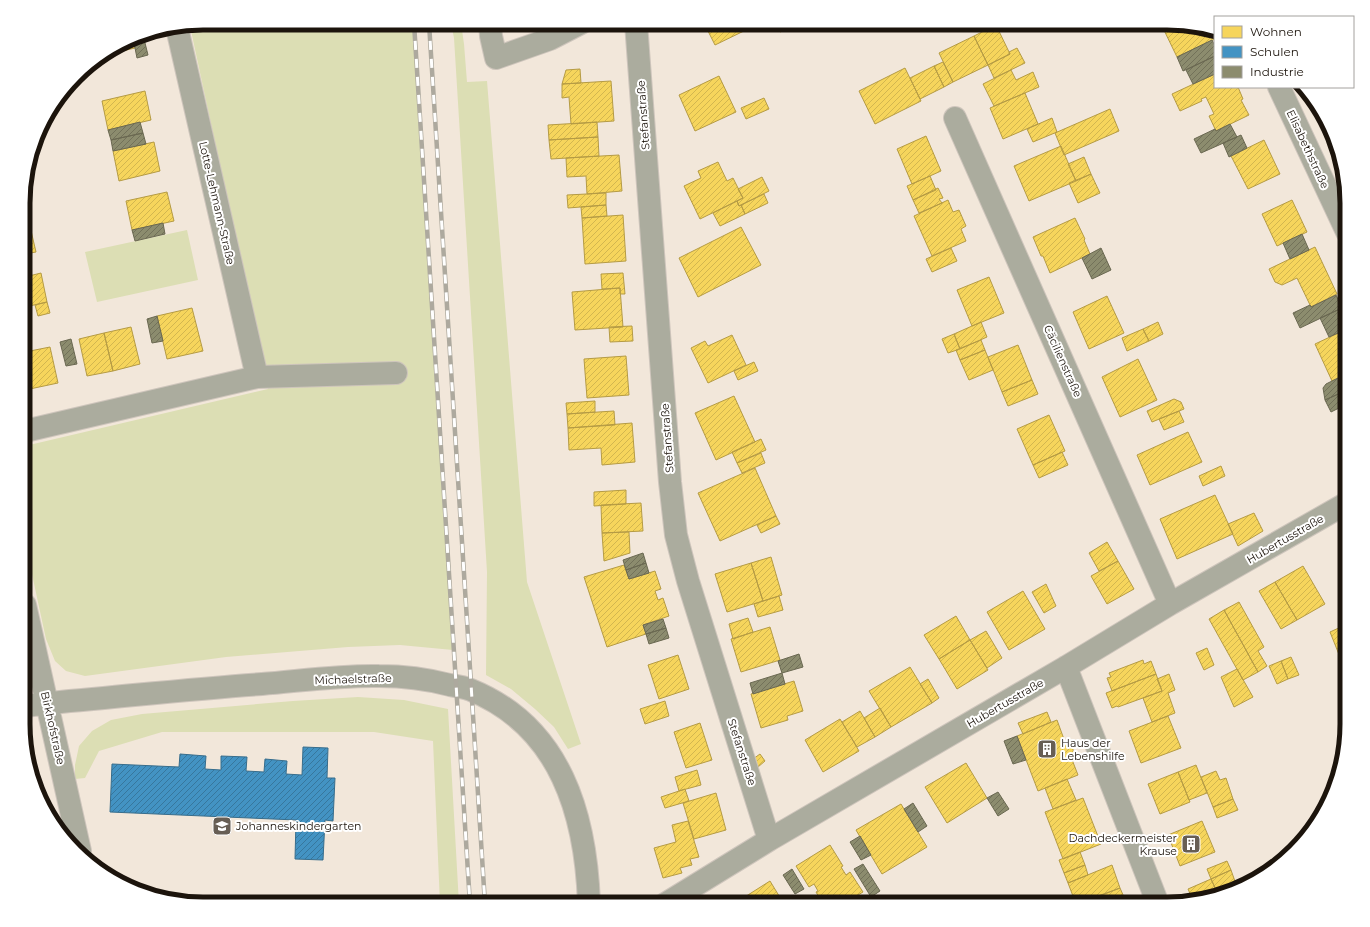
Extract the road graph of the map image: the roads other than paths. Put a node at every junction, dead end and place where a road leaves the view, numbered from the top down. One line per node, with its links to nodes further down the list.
1 (491, 30): 2 (street)
2 (567, 30)
3 (637, 30): 17 (street, Stefanstraße)
4 (178, 32): 9 (street, Lotte-Lehmann-Straße)
5 (1279, 88): 7 (street, Elisabethstraße)
6 (955, 118): 12 (street, Cäcilienstraße)
7 (1340, 217)
8 (396, 373): 9 (street)
9 (257, 377): 10 (street)
10 (30, 430)
11 (1340, 507): 12 (street, Hubertusstraße)
12 (1170, 604): 14 (street, Hubertusstraße)
13 (30, 631): 15 (street, Birkhofstraße)
14 (1066, 667): 17 (street, Hubertusstraße); 21 (street)
15 (47, 703): 16 (street, Michaelstraße); 18 (street, Birkhofstraße); 19 (street, Michaelstraße)
16 (30, 705)
17 (769, 840): 20 (street, Hubertusstraße)
18 (78, 843)
19 (589, 897)
20 (676, 897)
21 (1155, 897)

